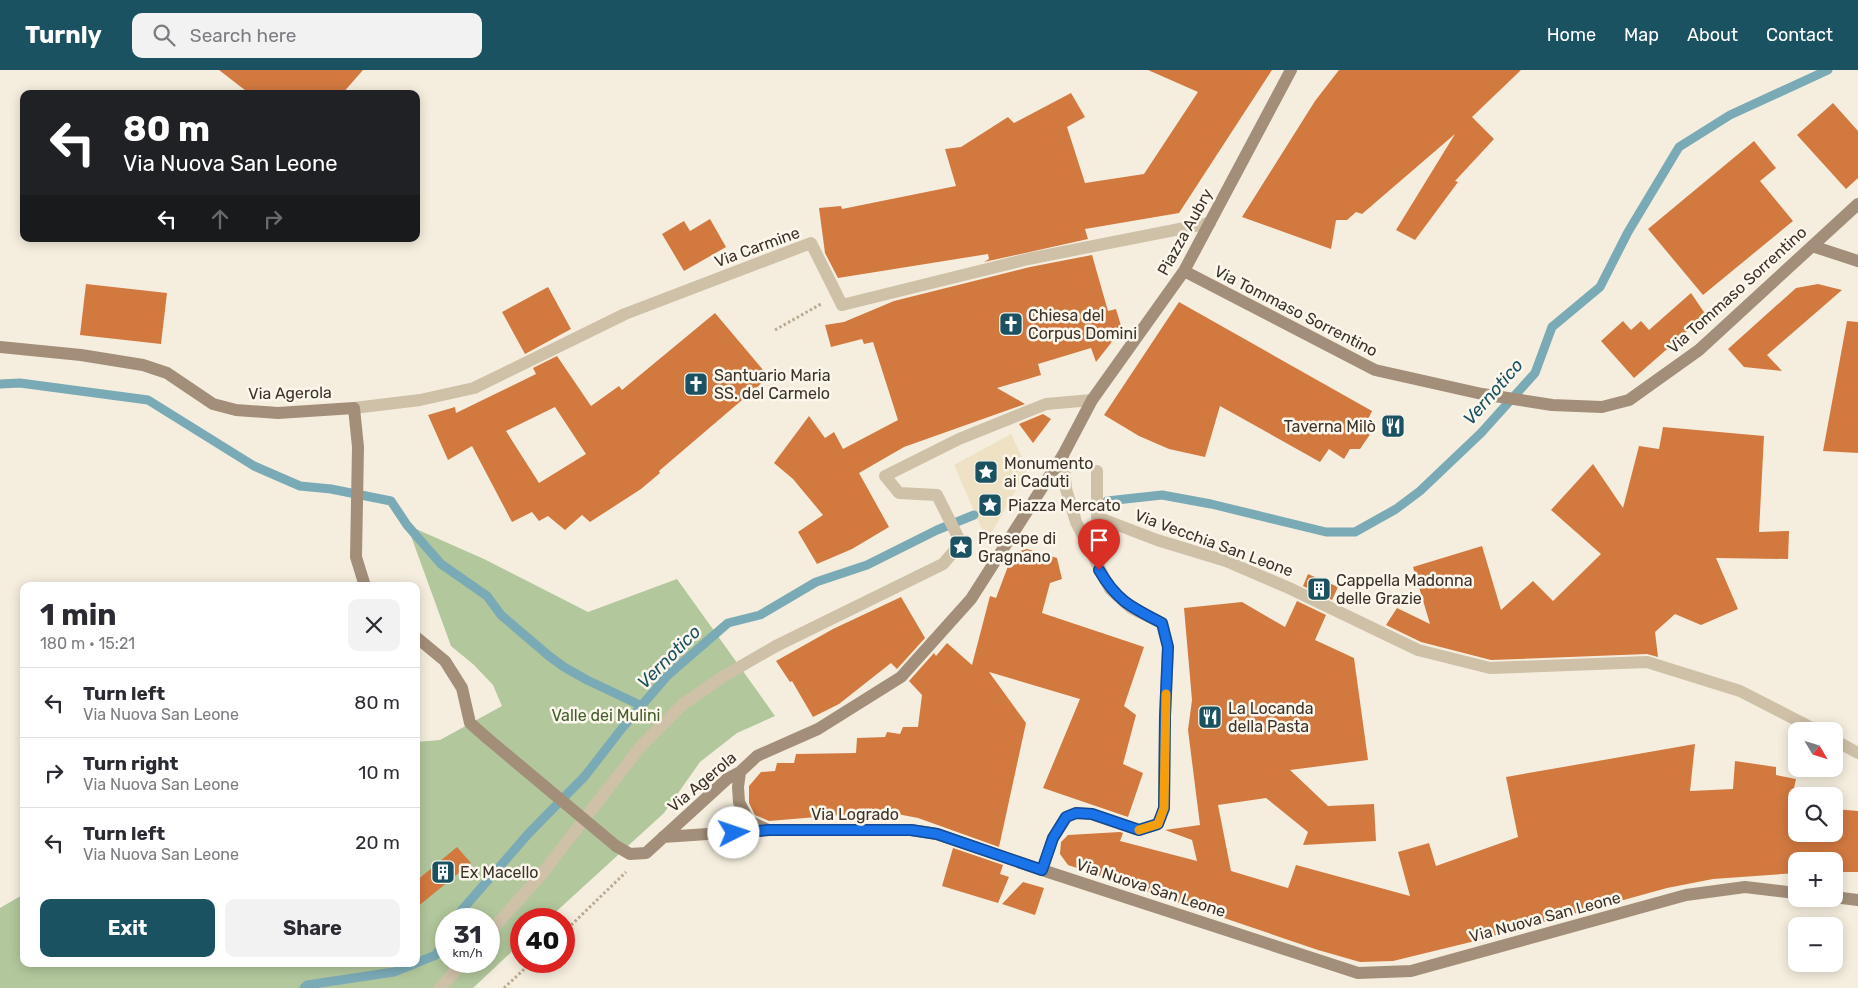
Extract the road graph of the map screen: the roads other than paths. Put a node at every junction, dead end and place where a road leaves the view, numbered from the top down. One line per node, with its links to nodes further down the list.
1 (1292, 70): 3 (street, Piazza Aubry)
2 (1858, 204): 4 (street, Via Tommaso Sorrentino)
3 (1210, 223): 6 (street, Piazza Aubry); 9 (street, Via Carmine)
4 (1812, 246): 5 (street); 6 (street, Via Tommaso Sorrentino)
5 (1858, 261)
6 (1184, 272): 8 (street, Piazza Aubry)
7 (0, 346): 9 (street, Via Agerola)
8 (1092, 400): 10 (street); 24 (street)
9 (354, 408): 12 (street, Via Agerola)
10 (1063, 455): 17 (street, Via Agerola); 20 (street)
11 (1097, 471): 14 (street, Via Vecchia San Leone)
12 (364, 582)
13 (420, 639): 19 (street, Via Agerola, bridge)
14 (1800, 722)
15 (1843, 745): 16 (street)
16 (1858, 753)
17 (740, 772): 18 (street); 19 (street, Via Agerola)
18 (769, 830): 19 (street, Via Logrado); 20 (street, Via Logrado)
19 (663, 837)
20 (1042, 870): 21 (street, Via Nuova San Leone)
21 (1788, 892)
22 (1843, 898): 23 (street)
23 (1858, 900)
24 (500, 920)
25 (453, 973): 26 (street)
26 (440, 988)

